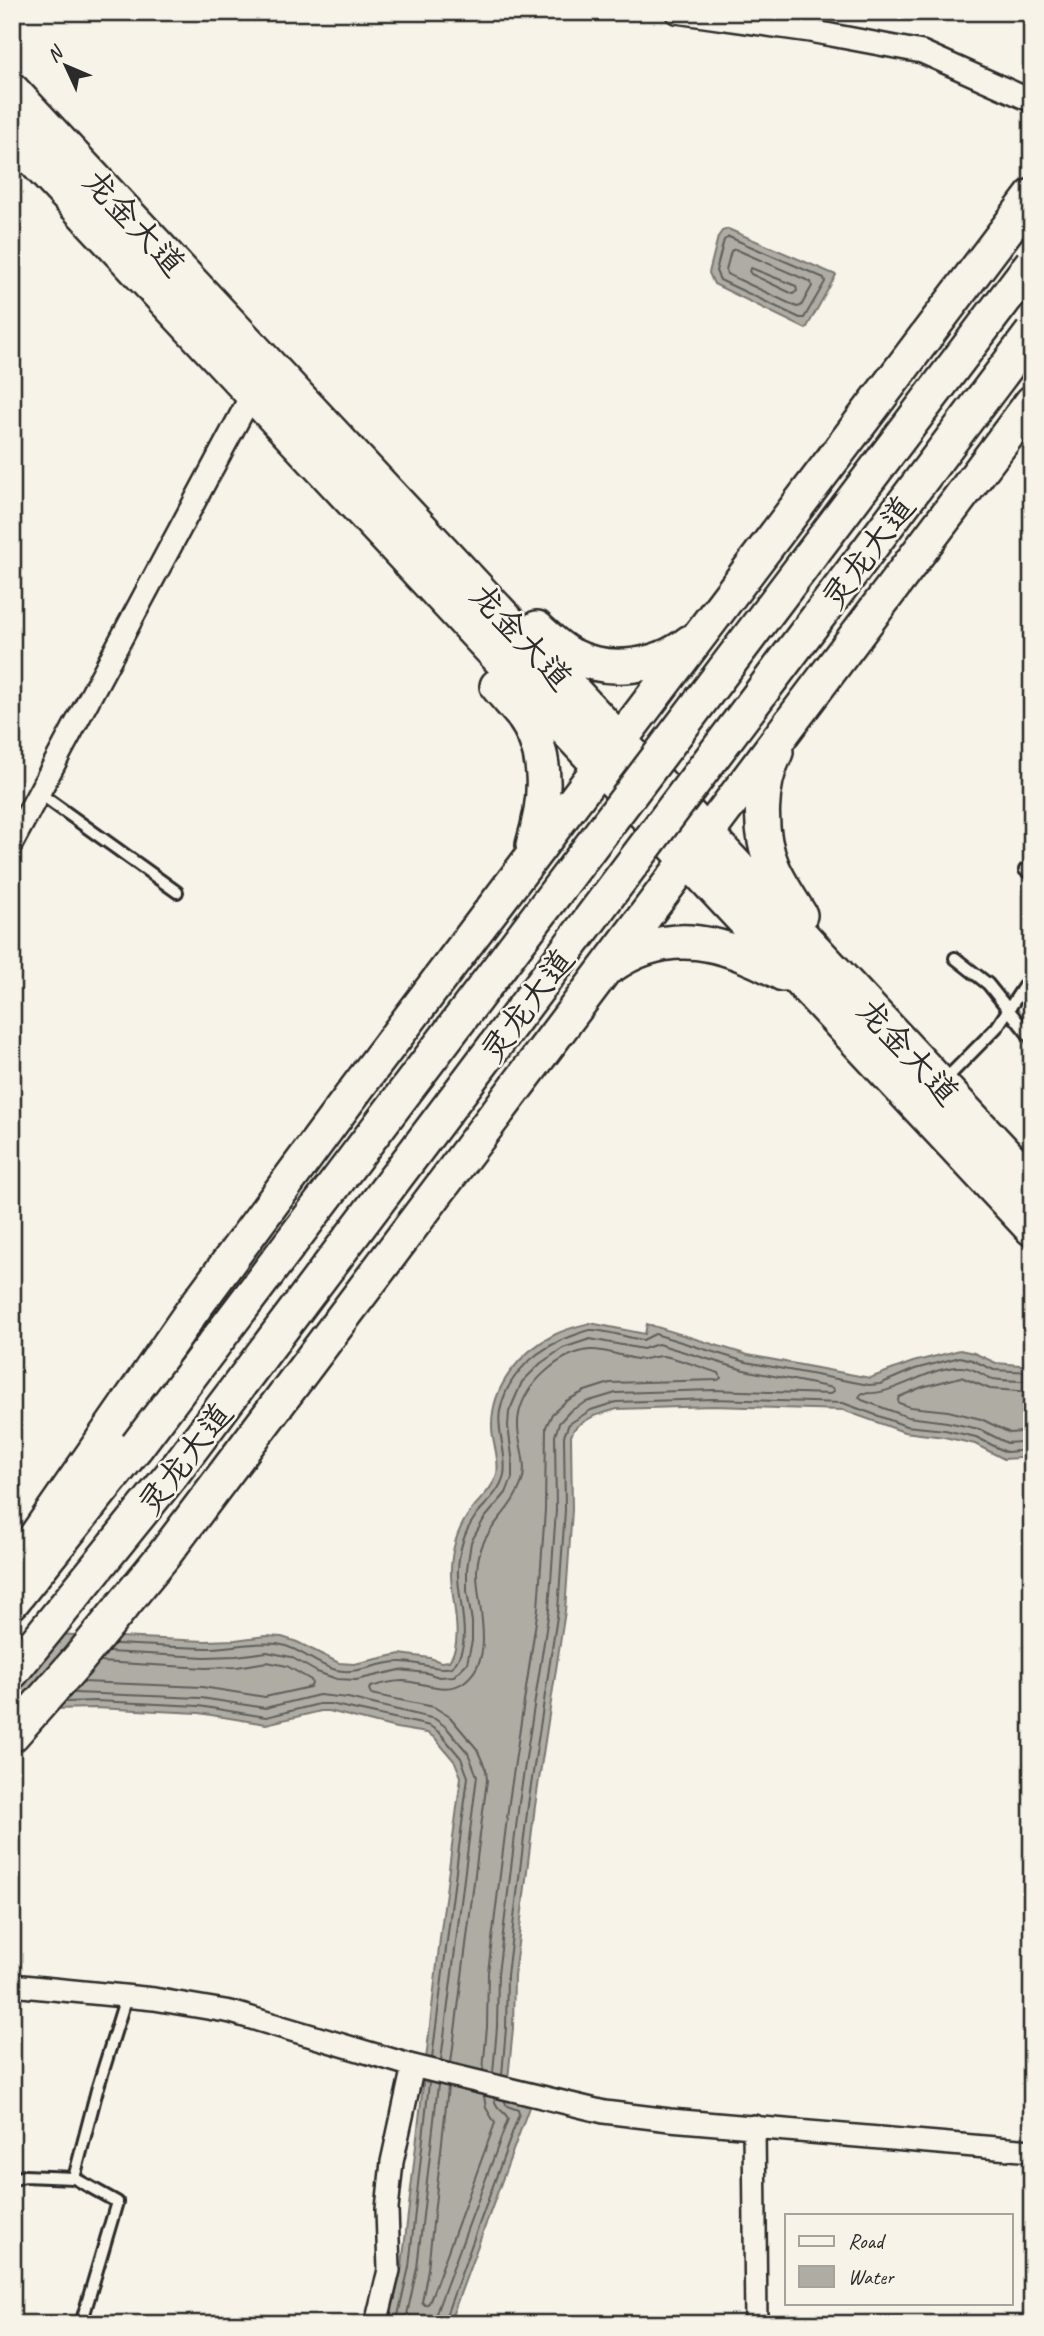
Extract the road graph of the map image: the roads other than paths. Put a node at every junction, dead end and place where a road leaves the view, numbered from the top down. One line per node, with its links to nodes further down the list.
1 (676, 12): 3 (street)
2 (12, 90): 10 (main road, 龙金大道)
3 (1032, 101)
4 (12, 137): 8 (main road, 龙金大道)
5 (1032, 196): 12 (main road)
6 (1032, 263): 29 (main road, 灵龙大道, bridge)
7 (1032, 332): 30 (main road, 灵龙大道, bridge)
8 (252, 394): 11 (main road, 龙金大道); 15 (street)
9 (1032, 402): 13 (main road)
10 (371, 474): 12 (main road); 14 (main road, 龙金大道)
11 (356, 505): 14 (main road, 龙金大道); 18 (main road)
12 (707, 625): 14 (main road)
13 (794, 718): 17 (main road); 23 (main road)
14 (610, 754): 17 (main road, 龙金大道); 18 (main road)
15 (39, 793): 16 (street); 19 (lane)
16 (12, 843)
17 (697, 847): 21 (main road); 23 (main road, 龙金大道)
18 (527, 863): 29 (main road)
19 (177, 892)
20 (954, 958): 24 (lane)
21 (601, 974): 23 (main road); 31 (main road)
22 (1032, 974): 24 (lane)
23 (818, 977): 26 (main road, 龙金大道); 28 (main road, 龙金大道)
24 (1009, 1009): 25 (lane); 26 (lane)
25 (1032, 1039)
26 (940, 1084): 27 (main road, 龙金大道)
27 (1032, 1182)
28 (1032, 1229)
29 (18, 1583)
30 (12, 1672)
31 (12, 1735)
32 (12, 1985): 33 (street)
33 (125, 1997): 34 (street); 37 (lane)
34 (413, 2066): 35 (street); 40 (street)
35 (754, 2126): 36 (street); 41 (street)
36 (1032, 2151)
37 (74, 2178): 38 (lane); 39 (lane)
38 (12, 2180)
39 (81, 2324)
40 (376, 2324)
41 (757, 2324)

